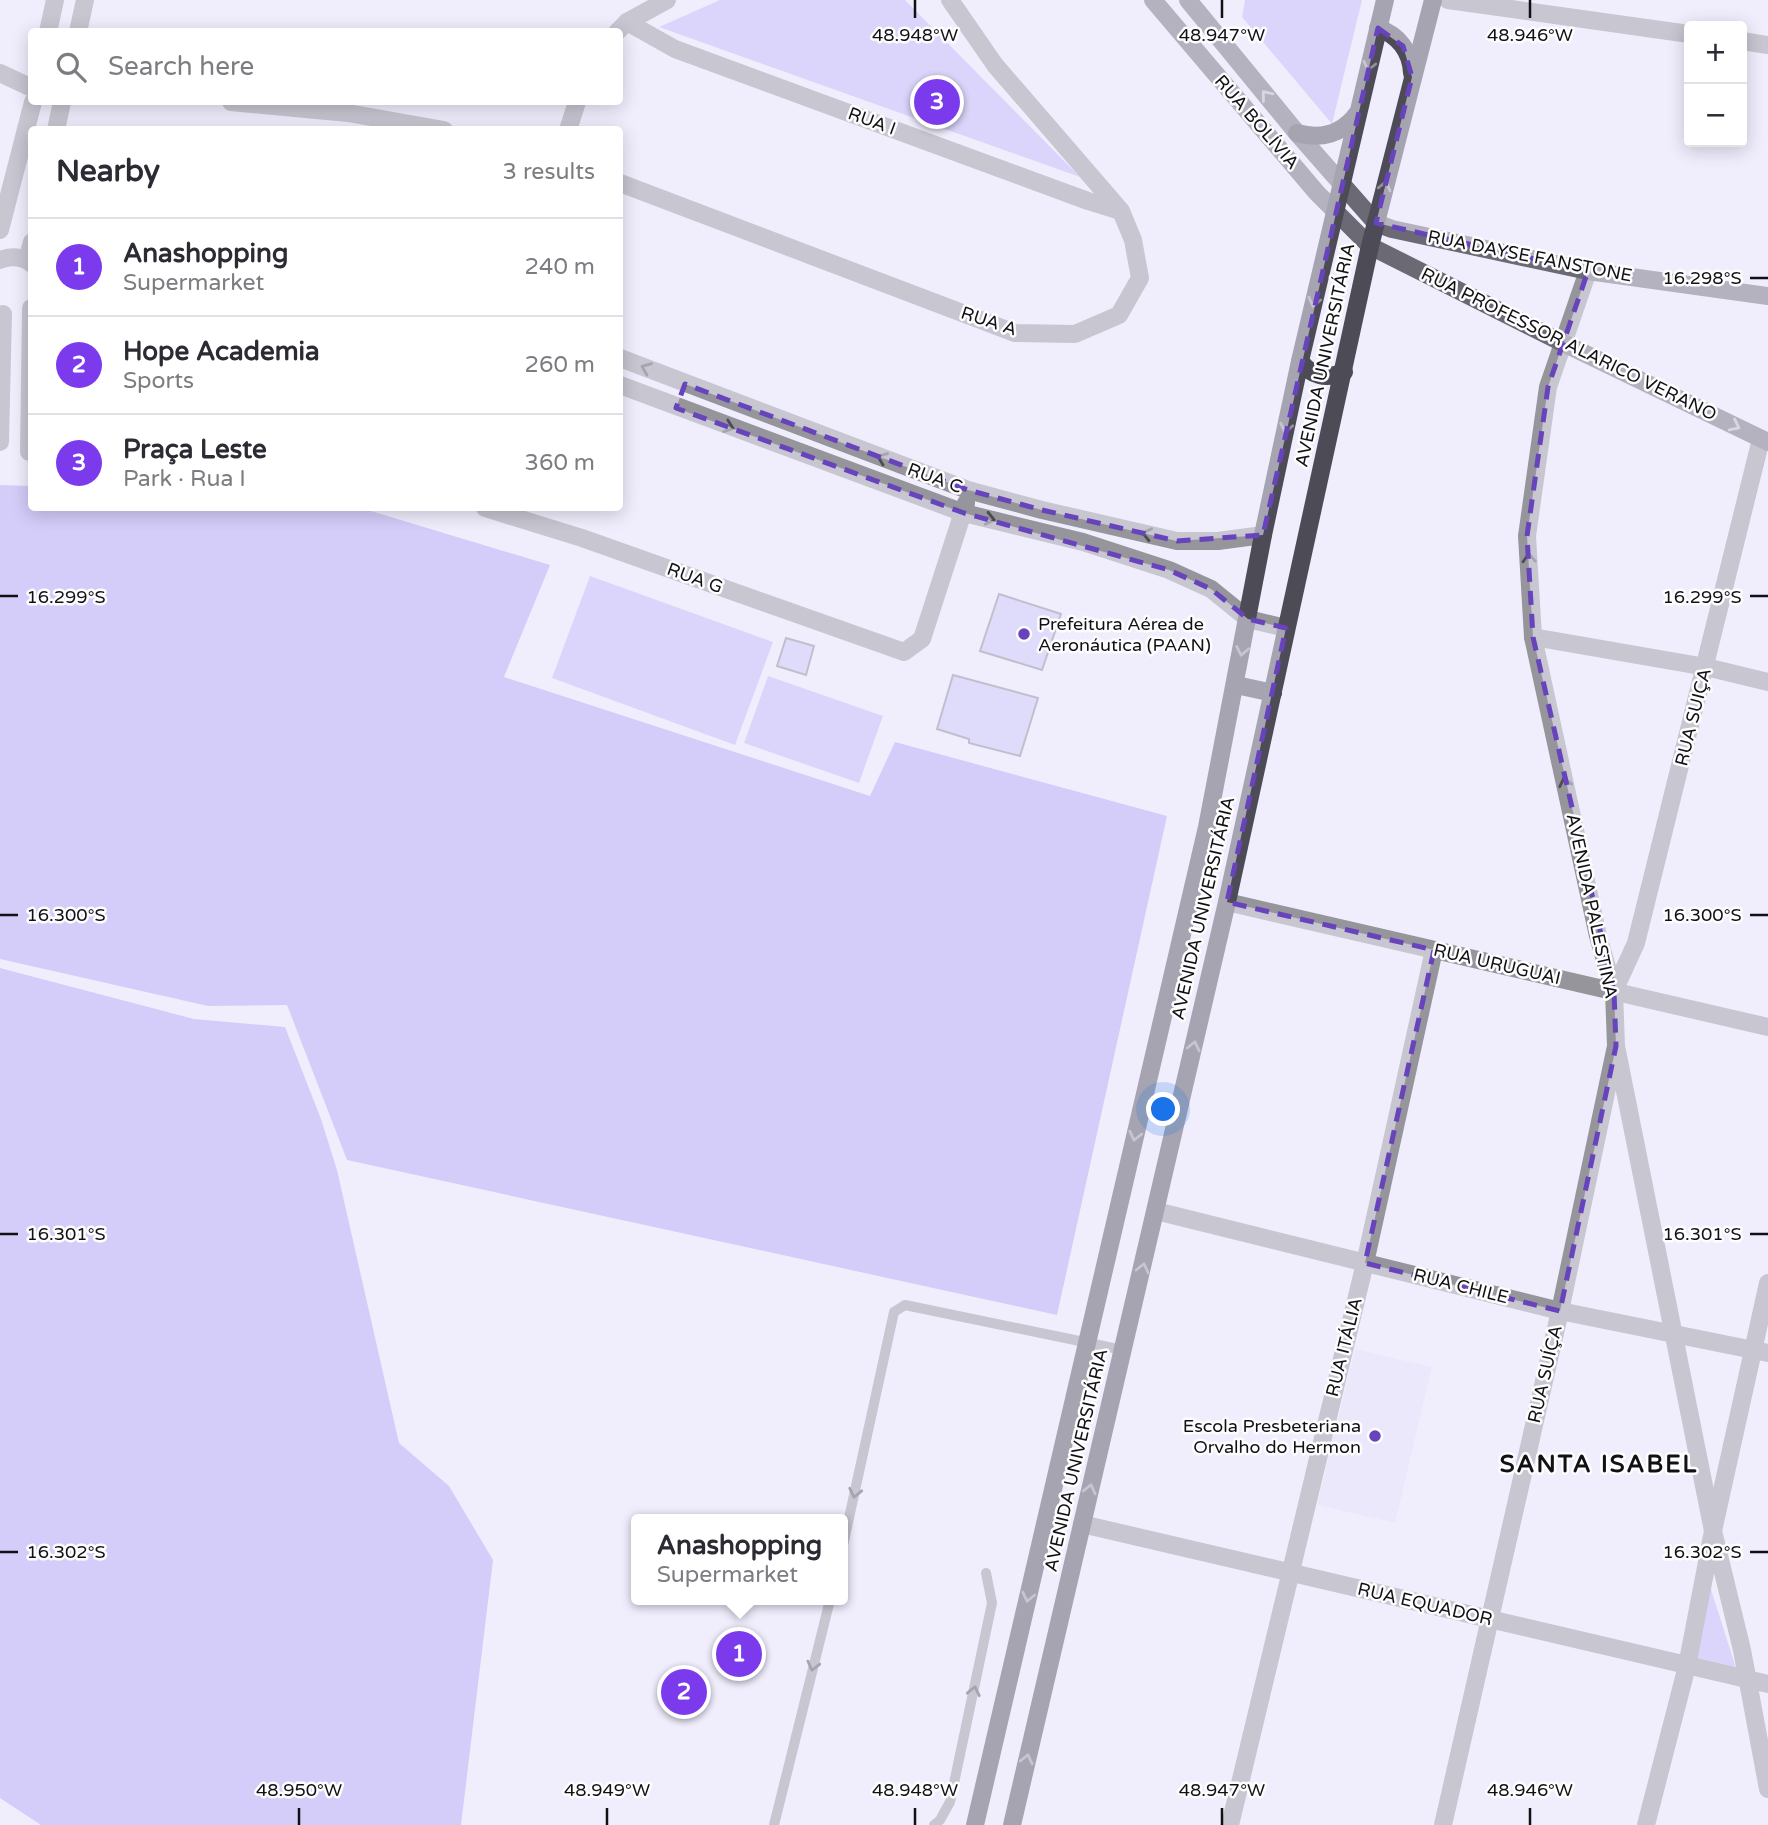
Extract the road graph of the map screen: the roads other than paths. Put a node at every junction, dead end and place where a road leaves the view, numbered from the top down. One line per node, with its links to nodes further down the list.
1 (55, 0): 12 (street)
2 (85, 0): 13 (street)
3 (667, 0): 10 (street)
4 (950, 0): 31 (street, RUA A)
5 (1153, 0): 32 (main road, RUA BOLÍVIA)
6 (1188, 0): 28 (main road, RUA BOLÍVIA, one-way to 6)
7 (1385, 0): 11 (main road, AVENIDA UNIVERSITÁRIA)
8 (1433, 0): 18 (main road, AVENIDA UNIVERSITÁRIA)
9 (1448, 0): 14 (street)
10 (622, 27): 31 (street, RUA I)
11 (1378, 27): 18 (main road); 24 (main road, AVENIDA UNIVERSITÁRIA, one-way to 24)
12 (49, 28)
13 (79, 28)
14 (1684, 33)
15 (1747, 42): 16 (street)
16 (1768, 45)
17 (0, 73): 19 (street)
18 (1412, 77): 33 (main road, AVENIDA UNIVERSITÁRIA, one-way to 18)
19 (28, 86)
20 (32, 105): 34 (street)
21 (61, 105): 25 (street)
22 (263, 105): 26 (street)
23 (576, 105): 27 (street)
24 (1357, 114): 28 (main road); 30 (main road, AVENIDA UNIVERSITÁRIA)
25 (57, 126)
26 (421, 126)
27 (569, 126)
28 (1297, 133): 30 (main road, RUA BOLÍVIA)
29 (623, 184): 31 (street, RUA A)
30 (1341, 185): 32 (main road, AVENIDA UNIVERSITÁRIA); 33 (main road, RUA BOLÍVIA)
31 (1122, 211)
32 (1335, 211): 35 (main road, RUA BOLÍVIA); 44 (main road, AVENIDA UNIVERSITÁRIA, one-way to 44)
33 (1376, 223): 35 (main road, AVENIDA UNIVERSITÁRIA); 38 (main road, RUA DAYSE FANSTONE)
34 (0, 230)
35 (1370, 246): 42 (main road, RUA PROFESSOR ALARICO VERANO); 45 (main road, AVENIDA UNIVERSITÁRIA)
36 (0, 260): 37 (street)
37 (28, 262)
38 (1588, 271): 39 (main road, RUA DAYSE FANSTONE); 42 (street, AVENIDA PALESTINA)
39 (1768, 296)
40 (28, 308): 41 (street)
41 (1, 312): 50 (street)
42 (1563, 343): 49 (main road, RUA PROFESSOR ALARICO VERANO, one-way to 49); 65 (street, AVENIDA PALESTINA, one-way to 42)
43 (623, 359): 46 (street, RUA C, one-way to 43)
44 (1300, 361): 45 (main road); 59 (main road, AVENIDA UNIVERSITÁRIA, one-way to 59)
45 (1344, 372): 64 (main road, AVENIDA UNIVERSITÁRIA)
46 (685, 384): 48 (street); 53 (street, RUA C, one-way to 46)
47 (623, 386): 48 (street, RUA C)
48 (676, 408): 56 (street, RUA C, one-way to 56)
49 (1765, 441): 66 (street, RUA SUIÇA)
50 (0, 442)
51 (0, 452): 52 (street)
52 (28, 452)
53 (968, 490): 54 (street, RUA C); 56 (street)
54 (1042, 510): 57 (street, RUA C); 58 (street)
55 (495, 511): 56 (street, RUA G)
56 (964, 513): 58 (street, RUA C, one-way to 58)
57 (1090, 521): 60 (street, RUA C, one-way to 57); 61 (street)
58 (1037, 530): 61 (street, RUA C)
59 (1263, 535): 60 (street, RUA C); 63 (main road, AVENIDA UNIVERSITÁRIA)
60 (1177, 541): 62 (street)
61 (1083, 542): 62 (street, RUA C)
62 (1170, 570): 63 (street, RUA C)
63 (1248, 619): 64 (street); 68 (main road, AVENIDA UNIVERSITÁRIA, one-way to 68)
64 (1286, 628): 69 (main road, AVENIDA UNIVERSITÁRIA)
65 (1533, 637): 66 (street); 72 (street, AVENIDA PALESTINA, one-way to 65)
66 (1706, 667): 67 (street); 72 (street, RUA SUIÇA)
67 (1768, 682)
68 (1236, 685): 69 (main road); 80 (main road, AVENIDA UNIVERSITÁRIA, one-way to 80)
69 (1273, 693): 70 (main road, AVENIDA UNIVERSITÁRIA)
70 (1227, 902): 71 (street, RUA URUGUAI); 75 (main road, AVENIDA UNIVERSITÁRIA, one-way to 70)
71 (1434, 950): 72 (street, RUA URUGUAI); 76 (street, RUA ITÁLIA)
72 (1614, 992): 73 (street, RUA URUGUAI); 74 (street, AVENIDA PALESTINA)
73 (1768, 1027)
74 (1616, 1046): 78 (street, RUA SUÍÇA); 79 (street, AVENIDA PALESTINA)
75 (1156, 1211): 76 (street, RUA CHILE); 81 (main road, AVENIDA UNIVERSITÁRIA, one-way to 75)
76 (1364, 1263): 78 (street, RUA CHILE); 86 (street, RUA ITÁLIA)
77 (1768, 1283): 82 (street)
78 (1560, 1311): 79 (street, RUA CHILE); 89 (street, RUA SUÍÇA)
79 (1675, 1335): 82 (street, RUA CHILE); 85 (street, AVENIDA PALESTINA)
80 (1087, 1341): 81 (lane); 83 (lane, one-way to 83); 96 (main road, AVENIDA UNIVERSITÁRIA, one-way to 96)
81 (1123, 1350): 84 (main road, AVENIDA UNIVERSITÁRIA, one-way to 81)
82 (1760, 1352): 85 (street)
83 (848, 1523)
84 (1082, 1524): 86 (street, RUA EQUADOR); 97 (main road, AVENIDA UNIVERSITÁRIA, one-way to 84)
85 (1713, 1531): 90 (street); 91 (street, AVENIDA PALESTINA)
86 (1289, 1572): 89 (street, RUA EQUADOR); 98 (street, RUA ITÁLIA)
87 (986, 1573): 95 (lane, one-way to 87)
88 (829, 1605): 94 (lane, one-way to 94)
89 (1490, 1619): 90 (street, RUA EQUADOR); 99 (street, RUA SUÍÇA)
90 (1687, 1665): 91 (street, RUA EQUADOR); 100 (street)
91 (1748, 1680): 92 (street, RUA EQUADOR); 93 (street, AVENIDA PALESTINA)
92 (1768, 1684)
93 (1768, 1789)
94 (774, 1825)
95 (934, 1825)
96 (975, 1825)
97 (1012, 1825)
98 (1230, 1825)
99 (1443, 1825)
100 (1646, 1825)

